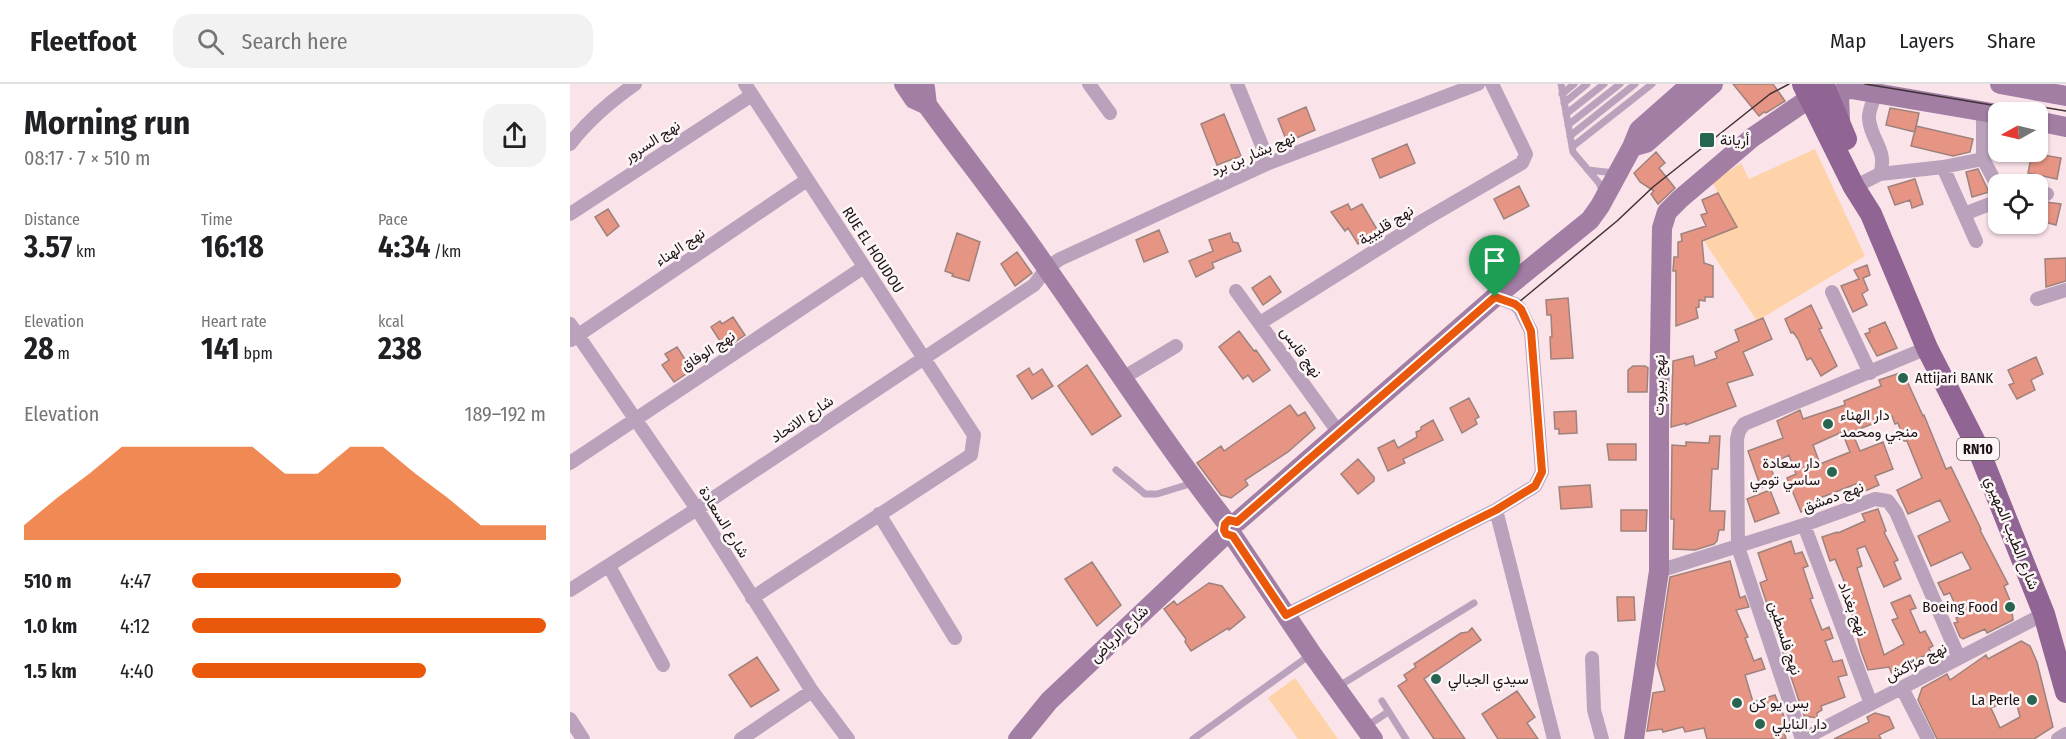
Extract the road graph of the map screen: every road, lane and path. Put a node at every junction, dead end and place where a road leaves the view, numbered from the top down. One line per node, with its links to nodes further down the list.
1 (635, 84): 34 (street)
2 (904, 84): 24 (street)
3 (921, 84): 24 (street)
4 (1089, 84): 25 (street)
5 (1237, 84): 38 (street)
6 (1478, 84): 38 (street, نهج بشار بن برد)
7 (1492, 84): 57 (street, نهج قليبية)
8 (1561, 84): 21 (lane)
9 (1574, 84): 21 (lane)
10 (1587, 84): 23 (lane)
11 (1604, 84): 27 (lane)
12 (1620, 84): 29 (lane)
13 (1635, 84): 33 (lane)
14 (1652, 84): 35 (lane)
15 (1691, 84): 36 (street, شارع الرياض)
16 (1713, 84): 36 (street)
17 (2000, 84): 22 (street)
18 (1812, 89): 30 (main road, شارع الطيب المهيري / RN10); 44 (main road, شارع الطيب المهيري / RN10); 76 (street, نهج بيروت)
19 (748, 90): 43 (street, RUE EL HOUDOU); 47 (street, نهج السرور)
20 (1876, 92): 26 (street); 30 (street); 44 (street)
21 (1562, 94): 23 (lane)
22 (2066, 96)
23 (1564, 103): 27 (lane)
24 (927, 105): 51 (street)
25 (1110, 113)
26 (1988, 113)
27 (1566, 114): 29 (lane)
28 (2048, 123): 32 (street)
29 (1568, 125): 33 (lane)
30 (1840, 126): 44 (main road, شارع الطيب المهيري / RN10)
31 (1988, 126): 37 (street)
32 (2066, 127)
33 (1570, 135): 35 (lane)
34 (570, 144)
35 (1572, 147): 40 (lane)
36 (1632, 147): 41 (street, شارع الرياض)
37 (1983, 159): 39 (street); 42 (street)
38 (1269, 163): 51 (street, نهج بشار بن برد)
39 (1943, 167): 44 (street); 48 (street)
40 (1588, 170): 41 (lane); 45 (lane)
41 (1618, 173): 45 (street, شارع الرياض)
42 (1991, 174)
43 (807, 180): 50 (street, RUE EL HOUDOU); 58 (street, نهج الهناء)
44 (1866, 181): 60 (main road, شارع الطيب المهيري / RN10)
45 (1605, 197): 55 (street, شارع الرياض)
46 (1988, 205): 48 (street)
47 (570, 214)
48 (1964, 214): 49 (street)
49 (1976, 241)
50 (864, 267): 61 (street, RUE EL HOUDOU); 64 (street, نهج الوفاق)
51 (1047, 268): 61 (street, شارع الاتحاد); 63 (street)
52 (2066, 290): 56 (street)
53 (1236, 291): 57 (street, نهج قابس)
54 (1832, 291): 62 (street)
55 (1495, 297): 65 (street, شارع الرياض); 70 (street)
56 (2037, 299)
57 (1260, 323): 65 (street, نهج قابس)
58 (573, 334): 64 (street, شارع السعادة)
59 (1176, 346): 63 (street)
60 (1927, 348): 62 (street, نهج فلسطين); 80 (main road, شارع الطيب المهيري / RN10)
61 (923, 357): 69 (street, شارع الاتحاد); 71 (street, RUE EL HOUDOU)
62 (1870, 373): 74 (street, نهج فلسطين)
63 (1121, 379): 68 (street)
64 (636, 418): 66 (street, نهج الوفاق); 69 (street, شارع السعادة)
65 (1340, 433): 73 (street, شارع الرياض)
66 (570, 463)
67 (1116, 470): 68 (lane)
68 (1196, 483): 73 (street)
69 (697, 509): 75 (street, شارع الاتحاد); 78 (street, شارع السعادة)
70 (1496, 510): 81 (street); 103 (street)
71 (879, 514): 78 (street); 82 (street)
72 (1804, 525): 74 (street, نهج دمشق); 85 (street, نهج دمشق); 92 (street, نهج بغداد)
73 (1231, 528): 81 (street); 100 (street, شارع الرياض)
74 (1738, 547): 76 (street, نهج دمشق); 106 (street, نهج فلسطين)
75 (609, 566): 77 (street, شارع الاتحاد); 86 (street)
76 (1659, 571): 105 (street, نهج بيروت)
77 (570, 590)
78 (753, 598): 89 (street, شارع السعادة)
79 (1474, 603): 87 (lane)
80 (2044, 614): 85 (street, نهج مرّاكش); 90 (main road, شارع الطيب المهيري / RN10)
81 (1286, 615): 83 (street)
82 (955, 638)
83 (1312, 654): 87 (street); 101 (lane)
84 (1592, 658): 104 (street)
85 (1959, 658): 88 (street, نهج مرّاكش)
86 (663, 665)
87 (1337, 687): 95 (street)
88 (1902, 688): 92 (street, نهج مرّاكش); 107 (street)
89 (812, 691): 98 (street); 99 (street, شارع السعادة)
90 (2066, 692)
91 (1382, 701): 93 (lane)
92 (1871, 704): 106 (street, نهج مرّاكش)
93 (1388, 712): 95 (lane); 102 (lane)
94 (570, 719): 97 (street)
95 (1369, 733)
96 (2066, 734): 108 (street)
97 (584, 739)
98 (741, 739)
99 (848, 739)
100 (1018, 739)
101 (1193, 739)
102 (1406, 739)
103 (1554, 739)
104 (1602, 739)
105 (1634, 739)
106 (1802, 739)
107 (1928, 739)
108 (2058, 739)

